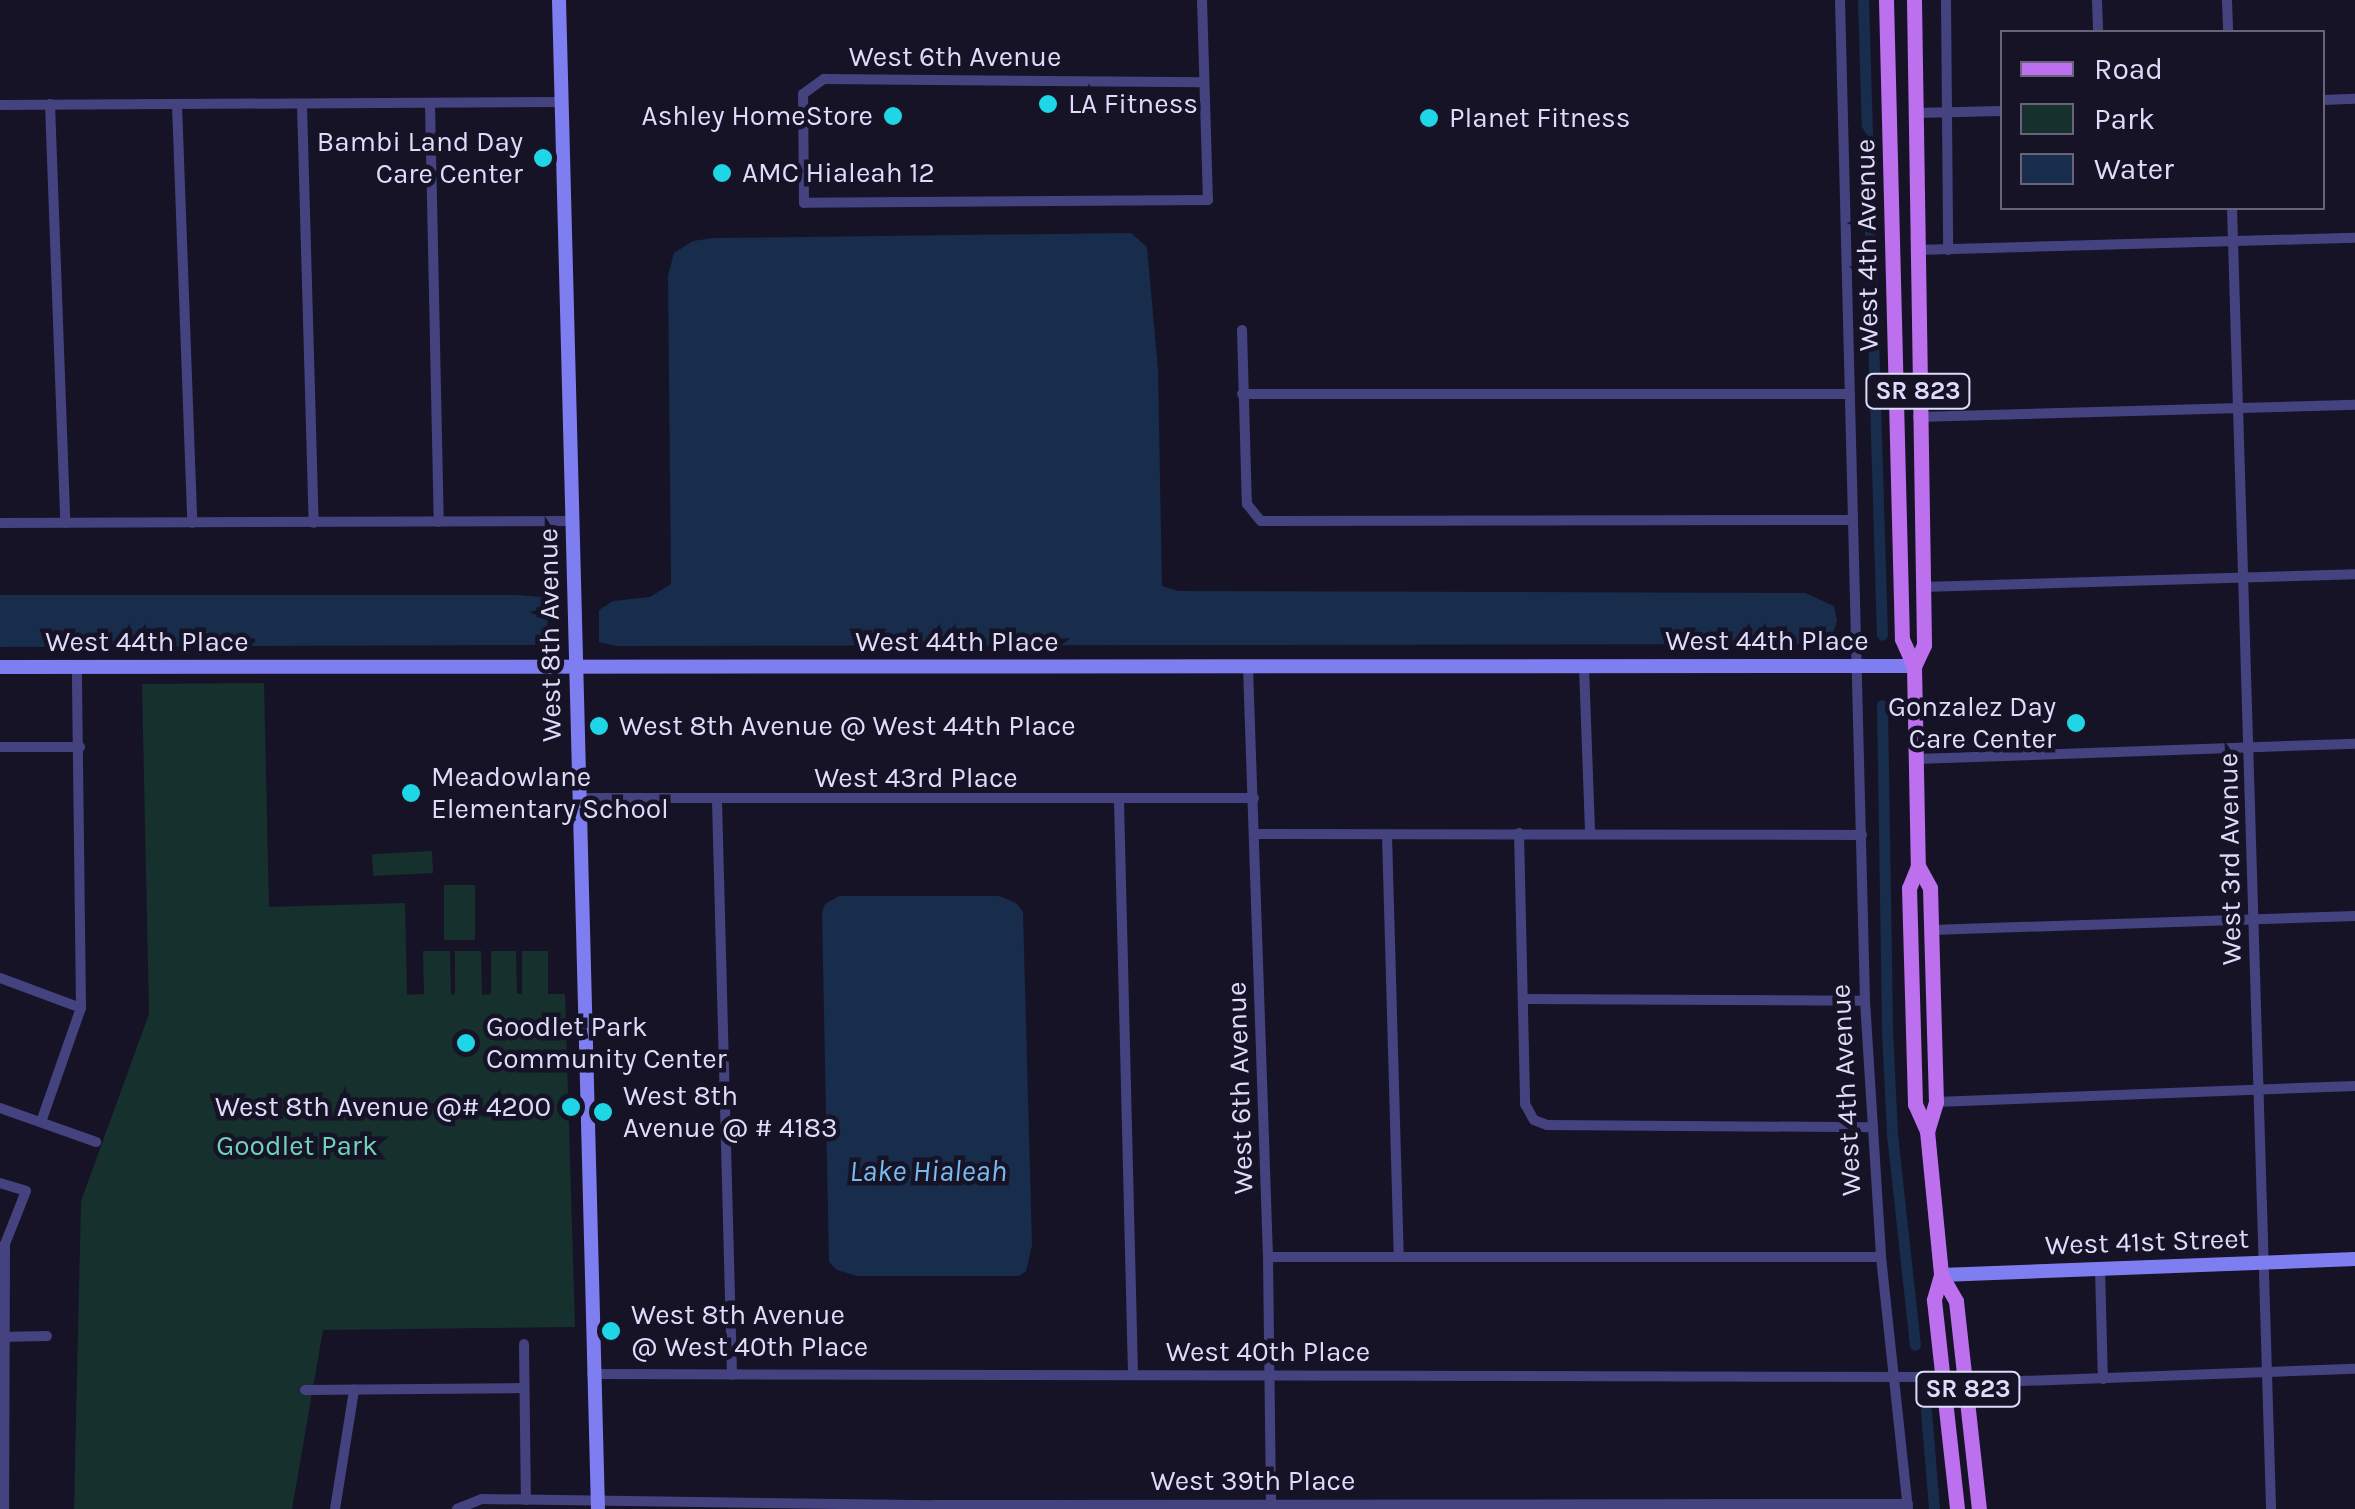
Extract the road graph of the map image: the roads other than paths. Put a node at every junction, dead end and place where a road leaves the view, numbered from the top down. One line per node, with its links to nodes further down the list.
1 (559, 0): 14 (street, West 8th Avenue)
2 (1202, 0): 11 (street, West 6th Avenue)
3 (1840, 0): 32 (street, West 4th Avenue)
4 (1886, 0): 24 (main road, West 4th Avenue / SR 823)
5 (1914, 0): 22 (main road, West 4th Avenue / SR 823)
6 (1946, 0): 21 (street)
7 (2098, 0): 9 (street)
8 (2227, 0): 10 (street)
9 (2098, 30)
10 (2228, 30)
11 (1203, 82): 11 (street, West 6th Avenue)
12 (2355, 99): 13 (street)
13 (2325, 100)
14 (562, 102): 17 (street); 37 (street, West 8th Avenue)
15 (0, 104): 16 (street)
16 (50, 104): 18 (street); 42 (street)
17 (430, 104): 19 (street); 40 (street)
18 (177, 105): 19 (street); 38 (street)
19 (302, 105): 39 (street)
20 (2000, 111): 21 (street)
21 (1948, 112): 22 (street); 28 (street)
22 (1916, 113): 27 (main road, West 4th Avenue / SR 823)
23 (2232, 210): 26 (street, West 3rd Avenue)
24 (1891, 222): 27 (main road); 30 (main road, West 4th Avenue / SR 823)
25 (2355, 238): 26 (street)
26 (2234, 243): 28 (street); 34 (street, West 3rd Avenue)
27 (1914, 250): 28 (street); 35 (main road, West 4th Avenue / SR 823)
28 (1948, 250)
29 (1242, 330): 31 (street)
30 (1896, 390): 35 (main road); 49 (main road, West 4th Avenue / SR 823)
31 (1242, 394): 32 (street); 36 (street)
32 (1850, 394): 36 (street, West 4th Avenue)
33 (2355, 405): 34 (street)
34 (2238, 408): 35 (street); 44 (street, West 3rd Avenue)
35 (1918, 416): 45 (main road, West 4th Avenue / SR 823)
36 (1853, 520): 48 (street, West 4th Avenue)
37 (573, 521): 40 (street); 52 (street, West 8th Avenue)
38 (192, 522): 39 (street); 42 (street)
39 (314, 522): 40 (street)
40 (439, 522)
41 (0, 523): 42 (street)
42 (65, 523)
43 (2355, 574): 44 (street)
44 (2242, 579): 45 (street); 55 (street, West 3rd Avenue)
45 (1922, 587): 49 (main road, West 4th Avenue / SR 823)
46 (1248, 666): 47 (street, West 44th Place); 52 (street, West 44th Place); 59 (street, West 6th Avenue)
47 (1584, 666): 48 (street, West 44th Place); 65 (street)
48 (1858, 666): 49 (street, West 44th Place); 66 (street, West 4th Avenue)
49 (1914, 666): 57 (main road, West 4th Avenue / SR 823)
50 (0, 667): 51 (street, West 44th Place)
51 (76, 667): 52 (street, West 44th Place); 56 (street)
52 (575, 667): 58 (street, West 8th Avenue)
53 (2355, 744): 55 (street)
54 (0, 746): 56 (street)
55 (2250, 746): 57 (street); 69 (street, West 3rd Avenue)
56 (80, 747): 74 (street)
57 (1916, 759): 67 (main road, West 4th Avenue / SR 823)
58 (578, 798): 60 (street, West 43rd Place); 95 (street, West 8th Avenue)
59 (1254, 798): 61 (street, West 43rd Place); 62 (street, West 6th Avenue)
60 (717, 801): 61 (street, West 43rd Place); 99 (street)
61 (1119, 801): 96 (street)
62 (1254, 834): 63 (street); 85 (street, West 6th Avenue)
63 (1387, 834): 64 (street); 84 (street)
64 (1519, 834): 65 (street); 72 (street)
65 (1590, 834): 66 (street)
66 (1862, 835): 73 (street, West 4th Avenue)
67 (1918, 866): 70 (main road, West 4th Avenue / SR 823); 81 (main road, West 4th Avenue / SR 823)
68 (2355, 916): 69 (street)
69 (2254, 918): 70 (street); 76 (street, West 3rd Avenue)
70 (1931, 930): 77 (main road, West 4th Avenue / SR 823)
71 (0, 978): 74 (street)
72 (1523, 999): 73 (street); 80 (street)
73 (1865, 1001): 80 (street, West 4th Avenue)
74 (82, 1008): 79 (street)
75 (2355, 1086): 76 (street)
76 (2258, 1088): 77 (street); 88 (street, West 3rd Avenue)
77 (1936, 1102): 81 (main road, West 4th Avenue / SR 823)
78 (0, 1108): 79 (street)
79 (42, 1122): 82 (street)
80 (1873, 1127): 86 (street, West 4th Avenue)
81 (1927, 1131): 90 (main road, West 4th Avenue / SR 823)
82 (96, 1142)
83 (0, 1183): 92 (street)
84 (1399, 1254): 85 (street); 86 (street)
85 (1268, 1257): 97 (street, West 6th Avenue)
86 (1881, 1257): 101 (street, West 4th Avenue)
87 (2355, 1260): 88 (street, West 41st Street)
88 (2263, 1263): 89 (street, West 41st Street); 98 (street, West 3rd Avenue)
89 (2100, 1268): 90 (street, West 41st Street); 102 (street)
90 (1941, 1274): 100 (main road, West 4th Avenue / SR 823); 103 (main road, West 4th Avenue / SR 823)
91 (47, 1336): 92 (street)
92 (2, 1337): 112 (street)
93 (524, 1344): 104 (street)
94 (2355, 1370): 98 (street)
95 (591, 1374): 99 (street, West 40th Place); 108 (street, West 8th Avenue)
96 (1134, 1374): 97 (street, West 40th Place); 99 (street, West 40th Place)
97 (1267, 1374): 101 (street, West 40th Place); 109 (street, West 6th Avenue)
98 (2265, 1374): 102 (street); 117 (street, West 3rd Avenue)
99 (732, 1375)
100 (1945, 1377): 101 (street, West 40th Place); 115 (main road, West 4th Avenue / SR 823)
101 (1895, 1378): 110 (street, West 4th Avenue)
102 (2103, 1379): 103 (street)
103 (1968, 1383): 116 (main road, West 4th Avenue / SR 823)
104 (524, 1388): 106 (street); 107 (street)
105 (305, 1390): 106 (street)
106 (354, 1390): 113 (street)
107 (526, 1500): 108 (street, West 39th Place); 114 (street, West 39th Place)
108 (598, 1505): 111 (street, West 39th Place)
109 (1271, 1506): 110 (street, West 39th Place); 111 (street, West 39th Place)
110 (1908, 1506)
111 (933, 1507)
112 (4, 1509)
113 (335, 1509)
114 (457, 1509)
115 (1957, 1509)
116 (1979, 1509)
117 (2271, 1509)

